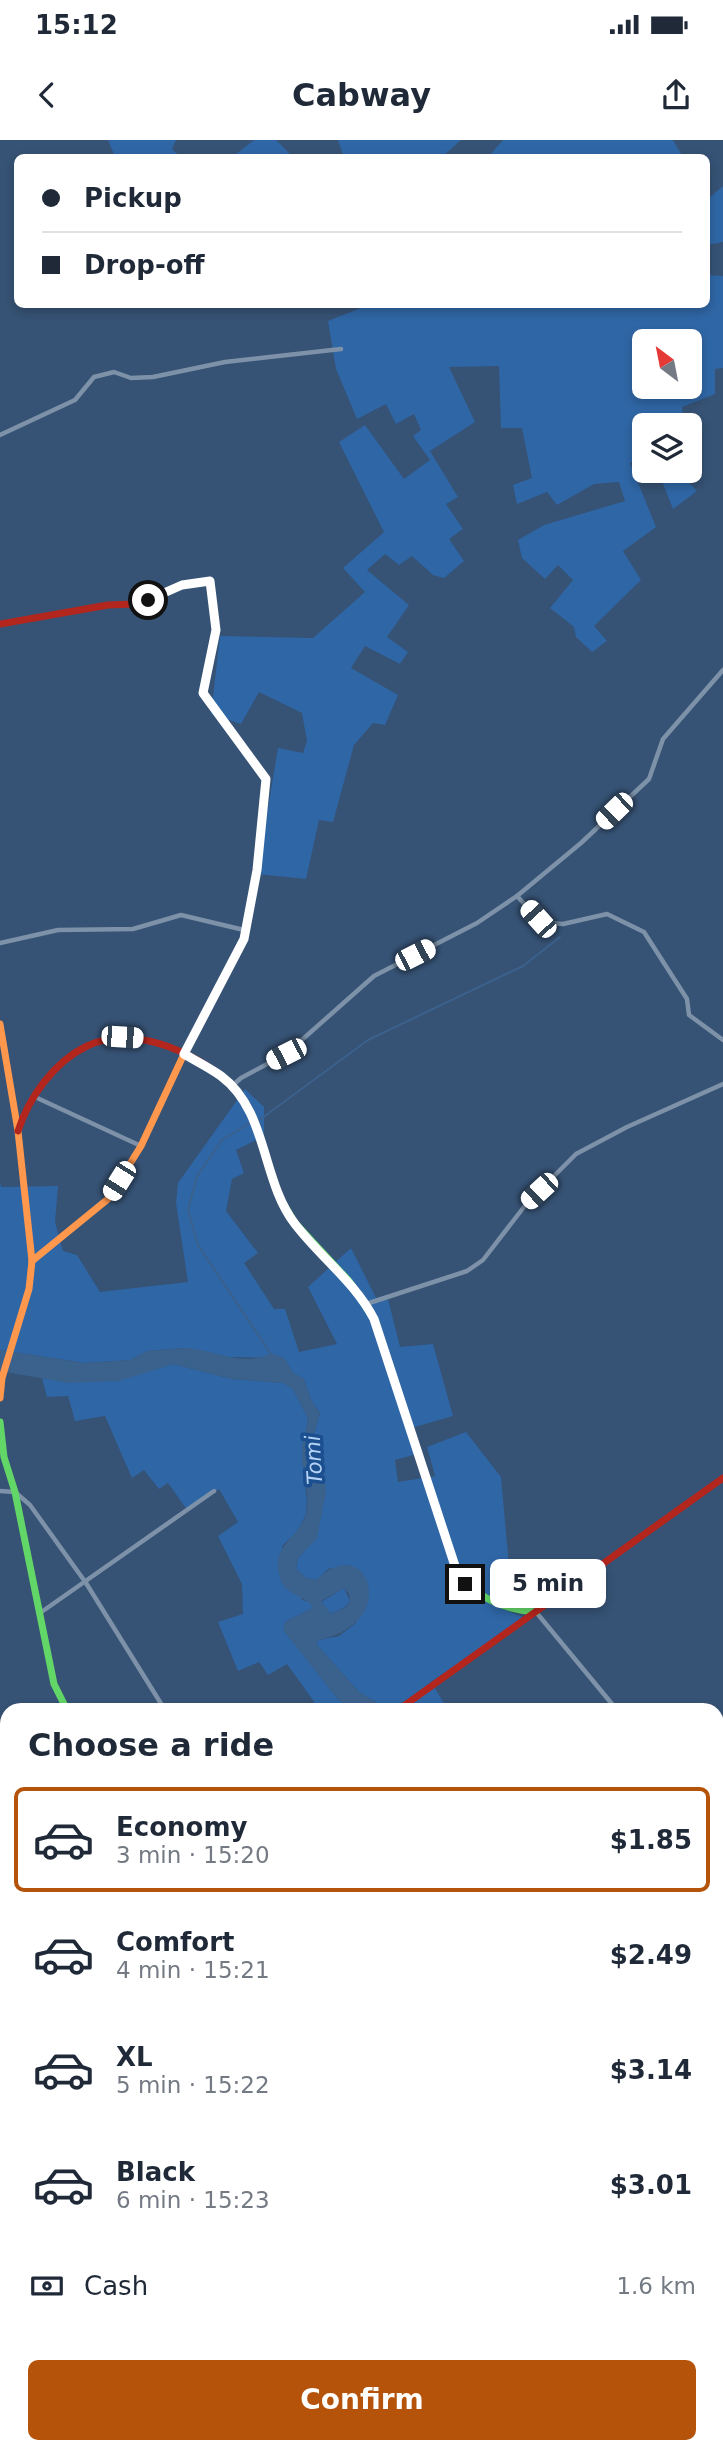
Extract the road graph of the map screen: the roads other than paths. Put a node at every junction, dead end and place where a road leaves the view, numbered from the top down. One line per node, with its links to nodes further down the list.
1 (341, 349): 2 (street)
2 (0, 435)
3 (0, 624): 6 (main road)
4 (723, 670): 5 (street)
5 (517, 896): 9 (street); 12 (street)
6 (244, 930): 7 (street); 10 (main road)
7 (0, 943)
8 (0, 1024): 14 (main road)
9 (723, 1040)
10 (184, 1054): 12 (main road); 13 (main road); 15 (main road)
11 (723, 1084): 17 (street)
12 (232, 1086): 17 (main road)
13 (35, 1097): 14 (main road); 15 (street)
14 (18, 1131): 16 (main road)
15 (141, 1146): 16 (main road)
16 (32, 1261): 18 (main road)
17 (366, 1304): 25 (main road)
18 (0, 1398)
19 (0, 1422): 23 (main road)
20 (723, 1478): 25 (main road)
21 (0, 1491): 23 (street)
22 (214, 1491): 24 (street)
23 (15, 1492): 24 (street); 26 (main road)
24 (86, 1583): 26 (street); 28 (street)
25 (536, 1612): 29 (main road); 30 (street)
26 (40, 1613): 27 (main road)
27 (64, 1703)
28 (161, 1703)
29 (408, 1703)
30 (611, 1703)

